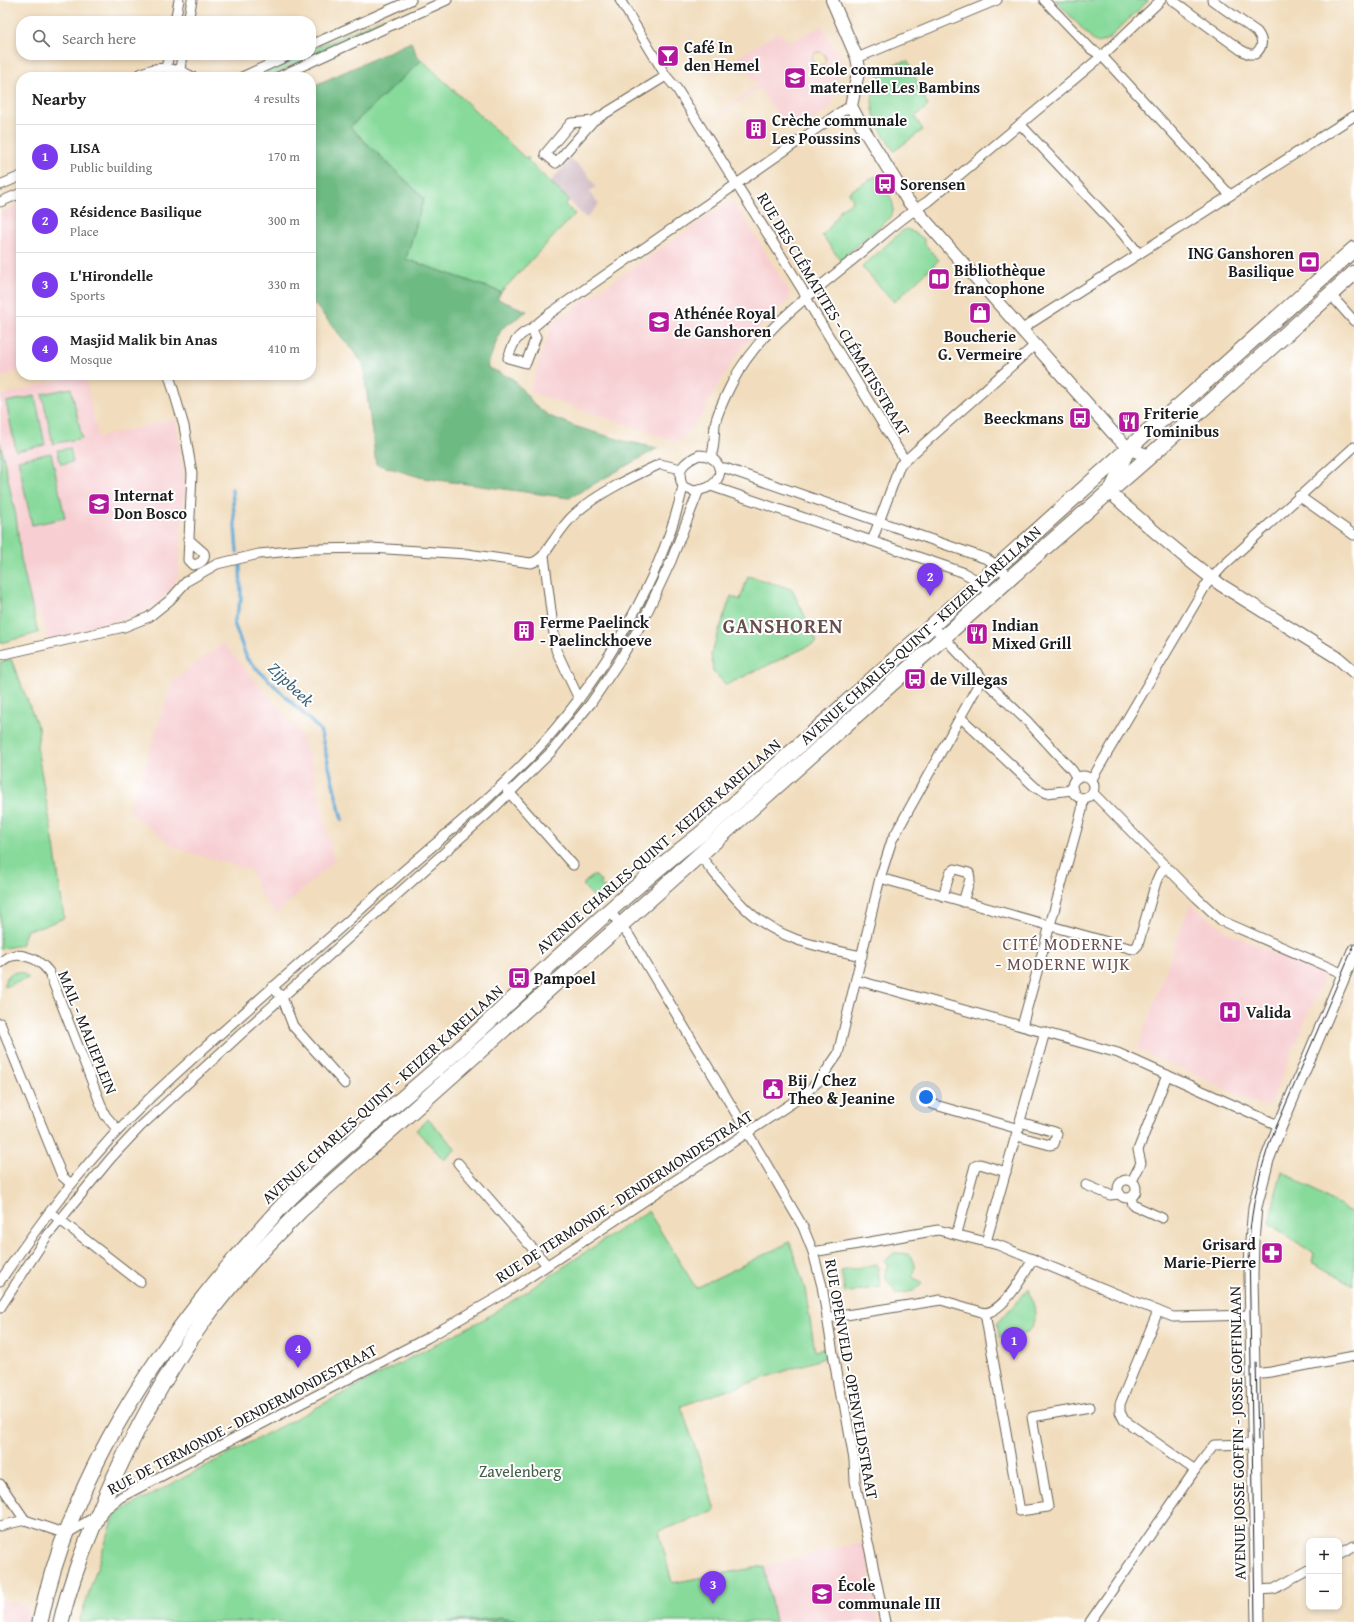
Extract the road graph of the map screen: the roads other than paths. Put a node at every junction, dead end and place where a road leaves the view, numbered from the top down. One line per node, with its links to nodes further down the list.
1 (179, 0): 13 (street)
2 (192, 0): 14 (street)
3 (411, 0): 12 (street)
4 (447, 0): 15 (street)
5 (620, 0): 30 (street, RUE DES CLÉMATITES - CLÉMATISSTRAAT)
6 (832, 0): 18 (street)
7 (998, 0): 18 (street)
8 (1044, 0): 17 (street)
9 (1161, 0): 17 (street)
10 (1172, 0): 11 (street)
11 (1212, 0)
12 (400, 5): 15 (street); 16 (street)
13 (176, 16)
14 (189, 16)
15 (405, 18): 19 (street)
16 (316, 43)
17 (1102, 56): 34 (street); 39 (street)
18 (857, 58): 31 (street)
19 (316, 59)
20 (168, 60): 24 (street)
21 (181, 60): 25 (street)
22 (279, 60): 28 (street)
23 (315, 60): 29 (street)
24 (166, 68): 25 (street); 26 (street)
25 (180, 70): 27 (street)
26 (146, 72)
27 (184, 72)
28 (253, 72)
29 (289, 72)
30 (666, 76): 33 (street); 37 (street, RUE DES CLÉMATITES - CLÉMATISSTRAAT)
31 (851, 106): 37 (street); 41 (street)
32 (1354, 116): 39 (street)
33 (594, 121): 33 (street)
34 (1020, 124): 41 (street); 43 (street)
35 (16, 178): 36 (street)
36 (0, 185)
37 (737, 185): 46 (street, RUE DES CLÉMATITES - CLÉMATISSTRAAT); 48 (street)
38 (16, 195): 40 (street)
39 (1230, 195): 43 (street)
40 (0, 202)
41 (916, 209): 46 (street); 49 (street)
42 (1354, 249): 53 (main road, AVENUE CHARLES-QUINT - KEIZER KARELLAAN)
43 (1139, 254): 49 (street)
44 (1354, 273): 45 (main road, AVENUE CHARLES-QUINT - KEIZER KARELLAAN)
45 (1330, 294): 47 (street); 54 (main road, AVENUE CHARLES-QUINT - KEIZER KARELLAAN)
46 (807, 298): 55 (street); 56 (street, RUE DES CLÉMATITES - CLÉMATISSTRAAT)
47 (1354, 321)
48 (531, 329)
49 (1022, 330): 50 (street)
50 (1035, 345): 53 (street); 56 (street)
51 (170, 380): 66 (street)
52 (1354, 447): 63 (street)
53 (1129, 448): 54 (street); 62 (street); 69 (main road, AVENUE CHARLES-QUINT - KEIZER KARELLAAN)
54 (1150, 456): 62 (main road, AVENUE CHARLES-QUINT - KEIZER KARELLAAN)
55 (711, 457): 57 (street); 58 (street)
56 (904, 459): 64 (street)
57 (719, 468): 60 (street); 64 (street)
58 (681, 469): 59 (street); 68 (street)
59 (683, 486): 61 (street); 79 (street)
60 (711, 486): 61 (street); 67 (street)
61 (699, 490): 85 (street)
62 (1109, 492): 70 (street); 71 (main road, AVENUE CHARLES-QUINT - KEIZER KARELLAAN)
63 (1299, 496): 65 (street); 70 (street)
64 (879, 522): 67 (street); 69 (street)
65 (1354, 534)
66 (188, 539)
67 (872, 541): 72 (street)
68 (544, 556): 76 (street); 79 (street)
69 (998, 566): 71 (street); 72 (main road, AVENUE CHARLES-QUINT - KEIZER KARELLAAN)
70 (1212, 578): 77 (street); 82 (street)
71 (1010, 579): 73 (main road, AVENUE CHARLES-QUINT - KEIZER KARELLAAN)
72 (980, 582): 73 (street); 74 (main road, AVENUE CHARLES-QUINT - KEIZER KARELLAAN)
73 (991, 595): 75 (main road, AVENUE CHARLES-QUINT - KEIZER KARELLAAN)
74 (932, 625): 75 (street); 94 (main road, AVENUE CHARLES-QUINT - KEIZER KARELLAAN)
75 (944, 638): 78 (street); 88 (main road, AVENUE CHARLES-QUINT - KEIZER KARELLAAN)
76 (0, 655)
77 (1354, 672)
78 (982, 678): 80 (street, RUE DE TERMONDE - DENDERMONDESTRAAT); 81 (street)
79 (579, 699): 83 (street)
80 (960, 717): 84 (street); 91 (street, RUE DE TERMONDE - DENDERMONDESTRAAT)
81 (1077, 778): 82 (street); 84 (street)
82 (1092, 779): 86 (street)
83 (502, 784): 85 (street); 102 (street)
84 (1073, 790): 87 (street)
85 (510, 793): 89 (street); 103 (street)
86 (1093, 793): 87 (street); 90 (street)
87 (1083, 798): 96 (street)
88 (700, 856): 95 (main road, AVENUE CHARLES-QUINT - KEIZER KARELLAAN); 98 (street)
89 (574, 865)
90 (1166, 866): 96 (street); 100 (street)
91 (880, 878): 92 (street); 98 (street, RUE DE TERMONDE - DENDERMONDESTRAAT)
92 (943, 896): 93 (street); 93 (street)
93 (963, 902): 96 (street)
94 (609, 910): 95 (street, RUE OPENVELD - OPENVELDSTRAAT); 145 (main road, AVENUE CHARLES-QUINT - KEIZER KARELLAAN)
95 (621, 925): 113 (street, RUE OPENVELD - OPENVELDSTRAAT); 142 (main road, AVENUE CHARLES-QUINT - KEIZER KARELLAAN)
96 (1049, 926): 105 (street)
97 (1354, 951): 100 (main road, AVENUE JOSSE GOFFIN - JOSSE GOFFINLAAN)
98 (862, 956): 101 (street, RUE DE TERMONDE - DENDERMONDESTRAAT)
99 (0, 963): 112 (street, MAIL - MALIEPLEIN)
100 (1344, 974): 110 (main road, AVENUE JOSSE GOFFIN - JOSSE GOFFINLAAN)
101 (856, 980): 105 (street); 113 (street, RUE DE TERMONDE - DENDERMONDESTRAAT)
102 (272, 987): 103 (street); 112 (street)
103 (282, 997): 108 (street); 123 (street)
104 (0, 1023): 117 (street)
105 (1022, 1026): 106 (street)
106 (1046, 1032): 107 (street); 111 (street)
107 (1168, 1075): 110 (street); 116 (street)
108 (345, 1084)
109 (932, 1104): 111 (street)
110 (1280, 1126): 134 (main road, AVENUE JOSSE GOFFIN - JOSSE GOFFINLAAN)
111 (1019, 1129): 115 (street)
112 (118, 1130): 117 (street)
113 (748, 1132): 126 (street, RUE OPENVELD - OPENVELDSTRAAT); 128 (street, RUE DE TERMONDE - DENDERMONDESTRAAT)
114 (458, 1164): 128 (street)
115 (1006, 1172): 124 (street); 125 (street)
116 (1132, 1181): 119 (street); 120 (street)
117 (71, 1184): 121 (street)
118 (1086, 1185): 119 (street)
119 (1120, 1194): 120 (street)
120 (1131, 1197): 122 (street)
121 (49, 1212): 123 (street); 129 (street)
122 (1162, 1218)
123 (59, 1220): 130 (street); 131 (street)
124 (957, 1233): 125 (street); 126 (street)
125 (986, 1242): 127 (street)
126 (813, 1252): 135 (street, RUE OPENVELD - OPENVELDSTRAAT)
127 (1033, 1259): 132 (street); 133 (street)
128 (547, 1265): 142 (street, RUE DE TERMONDE - DENDERMONDESTRAAT)
129 (0, 1281)
130 (140, 1282)
131 (0, 1308)
132 (1158, 1311): 134 (street); 140 (street)
133 (985, 1313): 135 (street); 138 (street)
134 (1252, 1315): 137 (main road, AVENUE JOSSE GOFFIN - JOSSE GOFFINLAAN)
135 (827, 1318): 153 (street, RUE OPENVELD - OPENVELDSTRAAT)
136 (1354, 1356): 137 (street)
137 (1253, 1374): 139 (main road, AVENUE JOSSE GOFFIN - JOSSE GOFFINLAAN)
138 (1090, 1408)
139 (1255, 1444): 140 (street); 150 (main road, AVENUE JOSSE GOFFIN - JOSSE GOFFINLAAN)
140 (1195, 1470): 154 (street)
141 (0, 1484): 143 (street)
142 (98, 1515): 145 (street, RUE DE TERMONDE - DENDERMONDESTRAAT); 148 (main road, AVENUE CHARLES-QUINT - KEIZER KARELLAAN)
143 (25, 1520): 144 (street); 145 (street)
144 (0, 1526)
145 (66, 1534): 148 (main road); 151 (main road, AVENUE CHARLES-QUINT - KEIZER KARELLAAN)
146 (1354, 1546): 147 (street)
147 (1342, 1552)
148 (80, 1558): 152 (main road, AVENUE CHARLES-QUINT - KEIZER KARELLAAN)
149 (1306, 1572): 150 (street)
150 (1257, 1590): 155 (main road, AVENUE JOSSE GOFFIN - JOSSE GOFFINLAAN)
151 (40, 1622)
152 (61, 1622)
153 (885, 1622)
154 (1090, 1622)
155 (1258, 1622)

